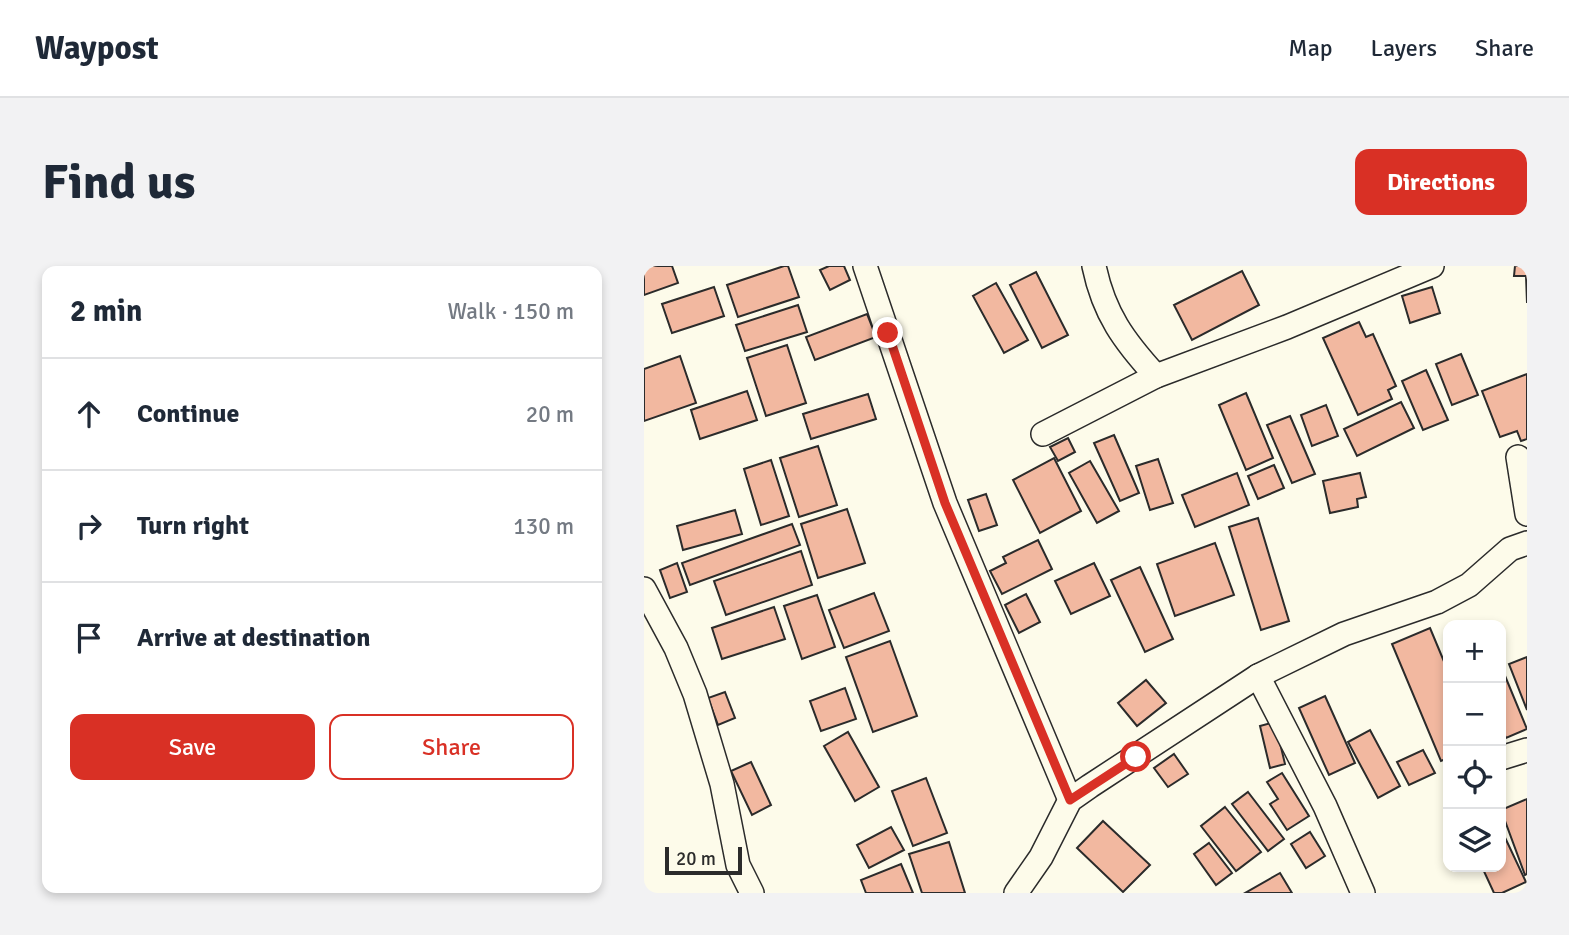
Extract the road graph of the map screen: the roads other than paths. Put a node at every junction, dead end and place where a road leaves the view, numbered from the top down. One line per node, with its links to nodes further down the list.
1 (865, 266): 13 (street)
2 (1094, 266): 4 (street)
3 (1423, 268): 4 (street)
4 (1156, 376): 5 (street)
5 (1043, 434)
6 (1518, 457): 7 (street)
7 (1527, 514)
8 (1527, 543): 10 (street)
9 (644, 589): 14 (street)
10 (1258, 676): 13 (street); 16 (street)
11 (1527, 750): 12 (street)
12 (1506, 756)
13 (1070, 800): 15 (street)
14 (752, 893)
15 (1016, 893)
16 (1363, 893)

